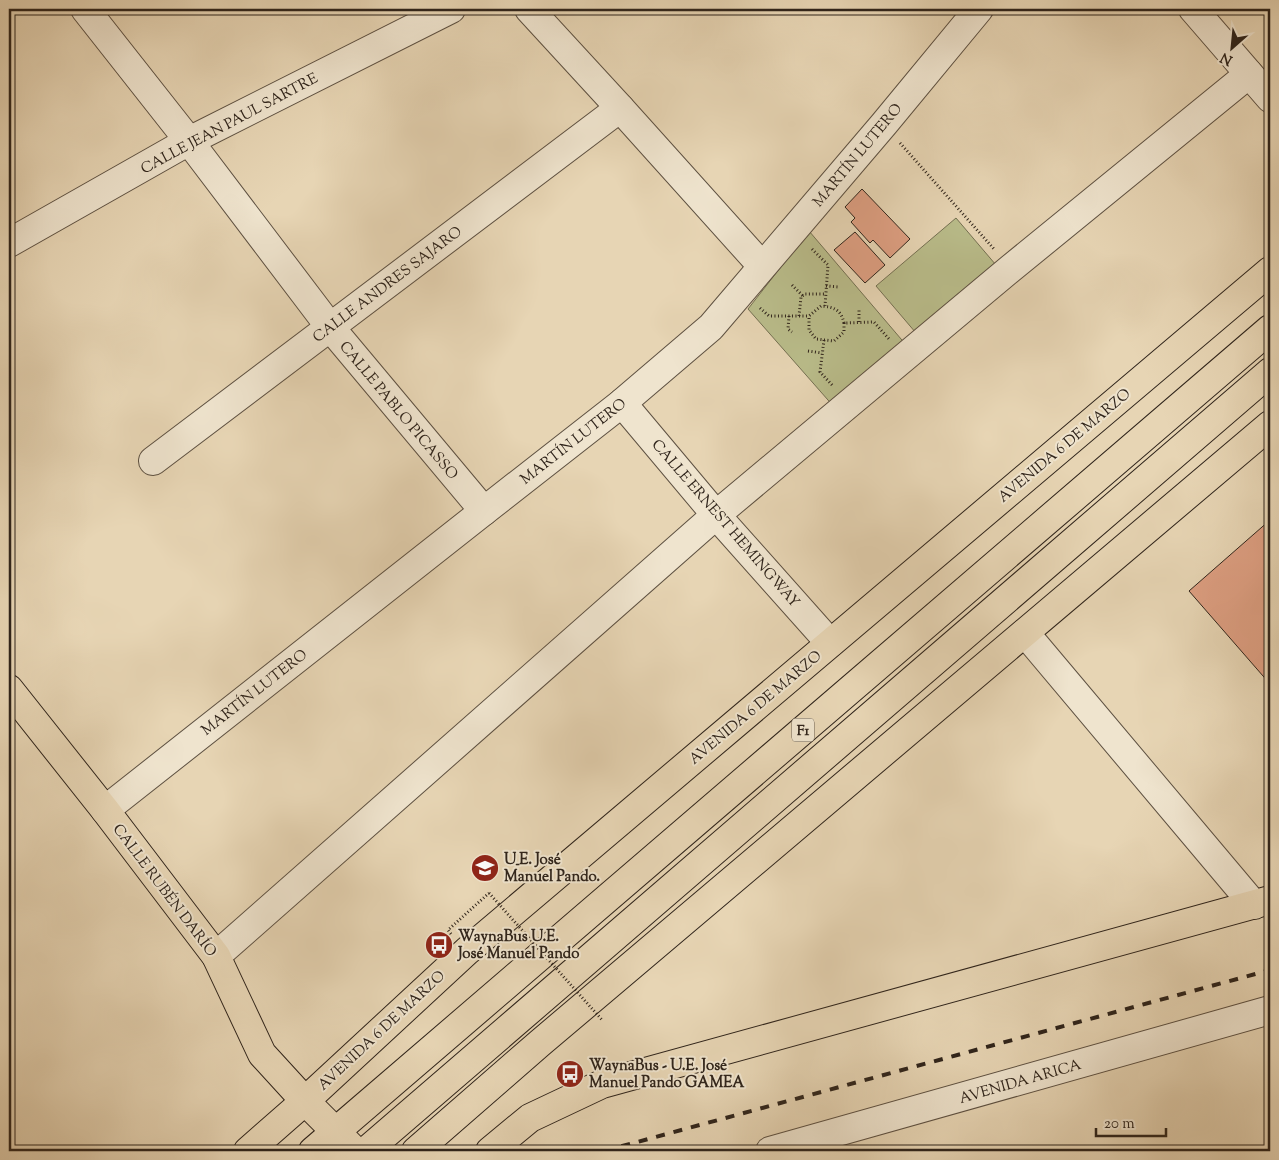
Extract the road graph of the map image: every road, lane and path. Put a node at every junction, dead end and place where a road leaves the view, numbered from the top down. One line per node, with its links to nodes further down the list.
1 (451, 9): 10 (street, CALLE JEAN PAUL SARTRE)
2 (529, 9): 8 (street)
3 (979, 9): 9 (street, MARTÍN LUTERO)
4 (1201, 11): 6 (street)
5 (94, 12): 10 (street, CALLE PABLO PICASSO)
6 (1249, 74): 7 (street); 14 (street)
7 (1270, 98)
8 (620, 108): 13 (street); 29 (street, CALLE ANDRES SAJARO)
9 (884, 124): 13 (street, MARTÍN LUTERO); 14 (path)
10 (189, 141): 11 (street, CALLE JEAN PAUL SARTRE); 29 (street, CALLE PABLO PICASSO)
11 (9, 243)
12 (809, 246): 17 (path)
13 (762, 266): 38 (street, MARTÍN LUTERO)
14 (1010, 269): 42 (street)
15 (1270, 271): 44 (main road, AVENIDA 6 DE MARZO)
16 (792, 285): 20 (path)
17 (826, 286): 18 (path); 19 (path)
18 (839, 287)
19 (826, 294): 20 (path); 21 (path)
20 (803, 296): 25 (path)
21 (825, 306): 26 (path); 28 (path)
22 (758, 307): 24 (path)
23 (860, 308): 27 (path)
24 (789, 316): 25 (path); 31 (path)
25 (799, 316): 26 (path)
26 (809, 316): 32 (path)
27 (859, 322): 28 (path); 33 (path)
28 (844, 323): 32 (path)
29 (330, 327): 40 (street, CALLE ANDRES SAJARO); 41 (street, CALLE PABLO PICASSO)
30 (1270, 329): 53 (main road, F1)
31 (792, 332)
32 (824, 340): 35 (path)
33 (895, 345)
34 (808, 352): 35 (path)
35 (822, 354): 37 (path)
36 (1270, 372): 57 (main road, F1)
37 (839, 393)
38 (622, 403): 41 (street, MARTÍN LUTERO); 42 (street, CALLE ERNEST HEMINGWAY)
39 (1270, 425): 43 (main road)
40 (153, 461)
41 (484, 511): 46 (street, MARTÍN LUTERO)
42 (716, 515): 44 (street, CALLE ERNEST HEMINGWAY); 49 (street)
43 (1025, 633): 47 (street); 58 (main road)
44 (830, 643): 52 (main road, AVENIDA 6 DE MARZO)
45 (9, 689): 46 (main road, CALLE RUBÉN DARÍO)
46 (105, 810): 49 (main road, CALLE RUBÉN DARÍO)
47 (1262, 902): 59 (main road)
48 (448, 930): 51 (path, bridge)
49 (216, 956): 52 (main road, CALLE RUBÉN DARÍO)
50 (1270, 1010): 60 (street, AVENIDA ARICA)
51 (603, 1021)
52 (305, 1101): 53 (main road, CALLE RUBÉN DARÍO); 54 (main road, AVENIDA 6 DE MARZO)
53 (335, 1131): 55 (main road, F1); 56 (main road, CALLE RUBÉN DARÍO)
54 (248, 1151)
55 (312, 1151)
56 (355, 1151)
57 (366, 1151)
58 (416, 1151)
59 (490, 1151)
60 (770, 1151)

